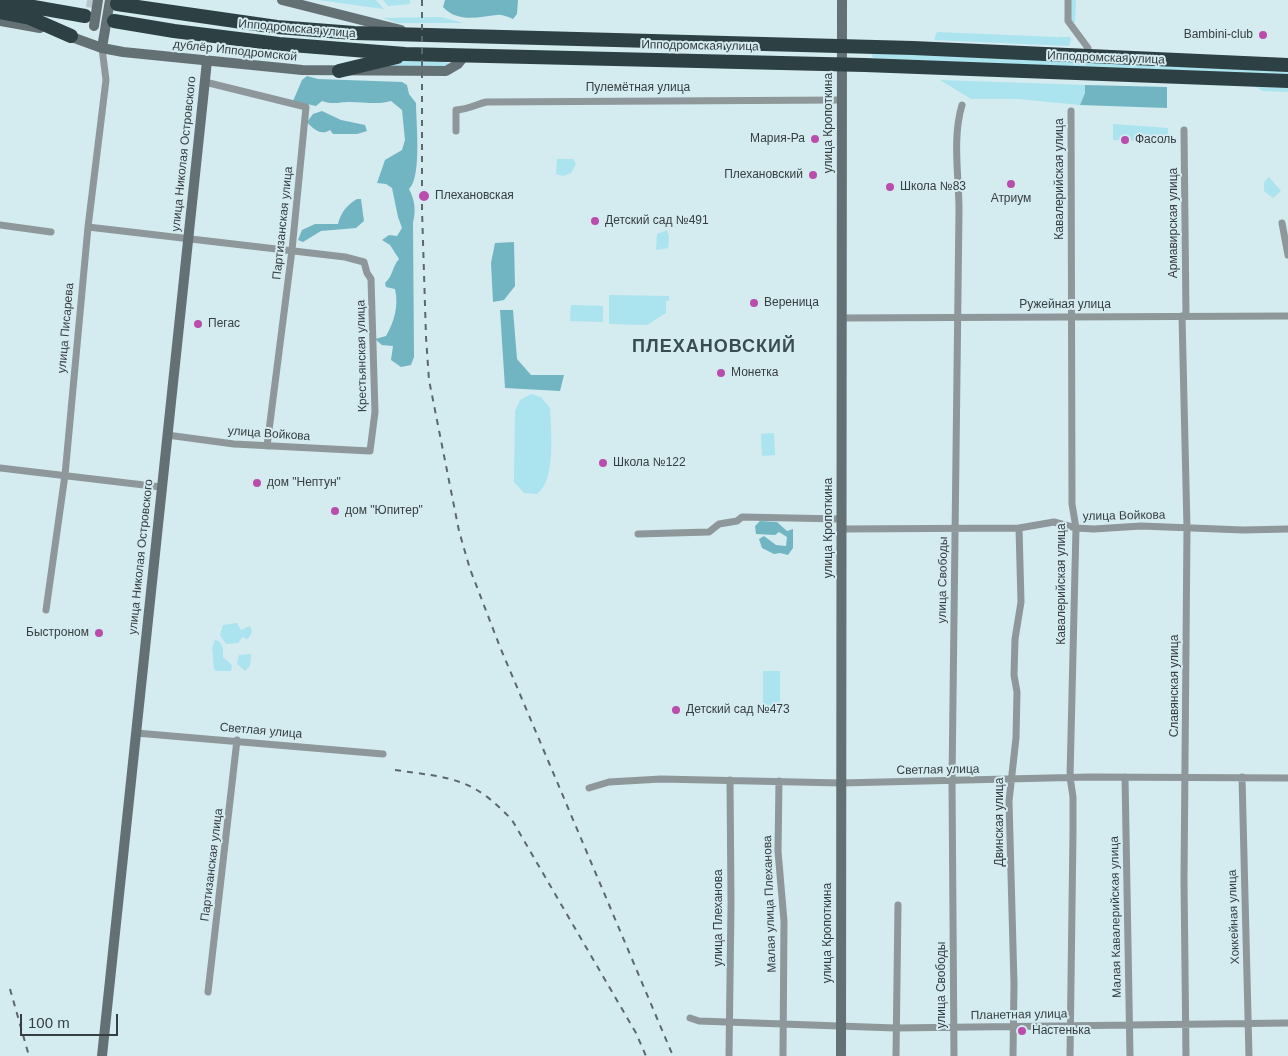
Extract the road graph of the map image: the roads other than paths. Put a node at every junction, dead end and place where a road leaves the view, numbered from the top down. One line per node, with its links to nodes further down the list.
1 (98, 0): 9 (street, улица Писарева, bridge)
2 (282, 0): 11 (street)
3 (842, 0): 13 (street, улица Кропоткина)
4 (1068, 0): 17 (street)
5 (0, 1): 9 (highway)
6 (113, 2): 11 (highway, Ипподромская улица); 14 (street, улица Писарева)
7 (0, 12): 12 (highway)
8 (0, 21): 12 (street, дублёр Ипподромской)
9 (89, 21): 14 (street, улица Писарева)
10 (114, 21): 15 (highway, Ипподромская улица)
11 (414, 34): 13 (highway, Ипподромская улица)
12 (71, 36): 14 (street, дублёр Ипподромской)
13 (841, 46): 17 (highway, Ипподромская улица); 19 (street, улица Кропоткина)
14 (102, 48): 18 (street, дублёр Ипподромской); 31 (street, улица Писарева)
15 (405, 54): 16 (highway, Ипподромская улица); 21 (highway)
16 (466, 55): 19 (highway, Ипподромская улица); 21 (street, дублёр Ипподромской)
17 (1088, 57): 20 (highway, Ипподромская улица)
18 (207, 61): 21 (street, дублёр Ипподромской); 23 (street, улица Николая Островского)
19 (842, 64): 22 (highway, Ипподромская улица); 24 (street, улица Кропоткина)
20 (1288, 65)
21 (340, 71)
22 (1288, 81)
23 (205, 82): 33 (street, улица Николая Островского); 34 (street, Партизанская улица)
24 (841, 100): 28 (street, Пулемётная улица); 40 (street, улица Кропоткина)
25 (962, 105): 36 (street, улица Свободы)
26 (1071, 111): 37 (street, Кавалерийская улица)
27 (1184, 130): 38 (street, Армавирская улица)
28 (456, 131)
29 (1282, 223): 35 (street)
30 (0, 225): 32 (street)
31 (88, 227): 33 (street); 45 (street, улица Писарева)
32 (51, 232)
33 (187, 240): 34 (street); 41 (street, улица Николая Островского)
34 (292, 250): 42 (street, Партизанская улица); 43 (street, Крестьянская улица)
35 (1288, 255)
36 (956, 316): 37 (street, Ружейная улица); 40 (street, Ружейная улица); 52 (street, улица Свободы)
37 (1072, 316): 38 (street, Ружейная улица); 49 (street, Кавалерийская улица)
38 (1184, 316): 39 (street, Ружейная улица); 50 (street, Славянская улица)
39 (1288, 316)
40 (841, 318): 47 (street, улица Кропоткина)
41 (167, 435): 42 (street, улица Войкова); 46 (street, улица Николая Островского)
42 (268, 446): 43 (street, улица Войкова)
43 (370, 451)
44 (0, 468): 45 (street)
45 (65, 475): 46 (street); 54 (street, улица Писарева)
46 (161, 487): 55 (street, улица Николая Островского)
47 (842, 524): 52 (street, улица Войкова); 53 (street, улица Войкова); 67 (street, улица Кропоткина)
48 (1019, 528): 49 (street, улица Войкова); 52 (street, улица Войкова); 65 (street, Двинская улица)
49 (1076, 528): 50 (street, улица Войкова); 61 (street, Кавалерийская улица)
50 (1187, 528): 51 (street, улица Войкова); 58 (street, Славянская улица)
51 (1288, 529)
52 (955, 530): 64 (street, улица Свободы)
53 (638, 534)
54 (46, 610)
55 (136, 733): 56 (street, Светлая улица); 83 (street, улица Николая Островского)
56 (237, 740): 57 (street, Светлая улица); 70 (street, Партизанская улица)
57 (383, 754)
58 (1186, 776): 59 (street, Светлая улица); 60 (street, Светлая улица); 77 (street, Славянская улица)
59 (1124, 777): 61 (street, Светлая улица); 75 (street, Малая Кавалерийская улица)
60 (1242, 777): 62 (street, Светлая улица); 76 (street, Хоккейная улица)
61 (1070, 778): 65 (street, Светлая улица); 78 (street, Кавалерийская улица)
62 (1288, 778)
63 (730, 780): 66 (street, Светлая улица); 68 (street, Светлая улица); 72 (street, улица Плеханова)
64 (952, 780): 65 (street, Светлая улица); 67 (street, Светлая улица); 82 (street, улица Свободы)
65 (1010, 780): 79 (street, Двинская улица)
66 (779, 781): 67 (street, Светлая улица); 74 (street, Малая улица Плеханова)
67 (841, 783): 80 (street, улица Кропоткина)
68 (590, 788)
69 (898, 905): 81 (street)
70 (208, 992)
71 (690, 1018): 72 (street, Планетная улица)
72 (730, 1022): 74 (street, Планетная улица); 84 (street, улица Плеханова)
73 (1288, 1023): 76 (street, Планетная улица)
74 (783, 1024): 80 (street, Планетная улица); 85 (street, Малая улица Плеханова)
75 (1130, 1024): 77 (street, Планетная улица); 78 (street, Планетная улица); 91 (street, Малая Кавалерийская улица)
76 (1249, 1024): 77 (street, Планетная улица); 93 (street, Хоккейная улица)
77 (1185, 1025): 92 (street, Славянская улица)
78 (1070, 1026): 79 (street, Планетная улица); 90 (street, Кавалерийская улица)
79 (1015, 1027): 82 (street, Планетная улица); 89 (street, Двинская улица)
80 (841, 1028): 81 (street, Планетная улица); 86 (street, улица Кропоткина)
81 (895, 1028): 82 (street, Планетная улица); 87 (street)
82 (953, 1028): 88 (street, улица Свободы)
83 (102, 1056)
84 (729, 1056)
85 (783, 1056)
86 (840, 1056)
87 (896, 1056)
88 (954, 1056)
89 (1013, 1056)
90 (1070, 1056)
91 (1130, 1056)
92 (1186, 1056)
93 (1249, 1056)

